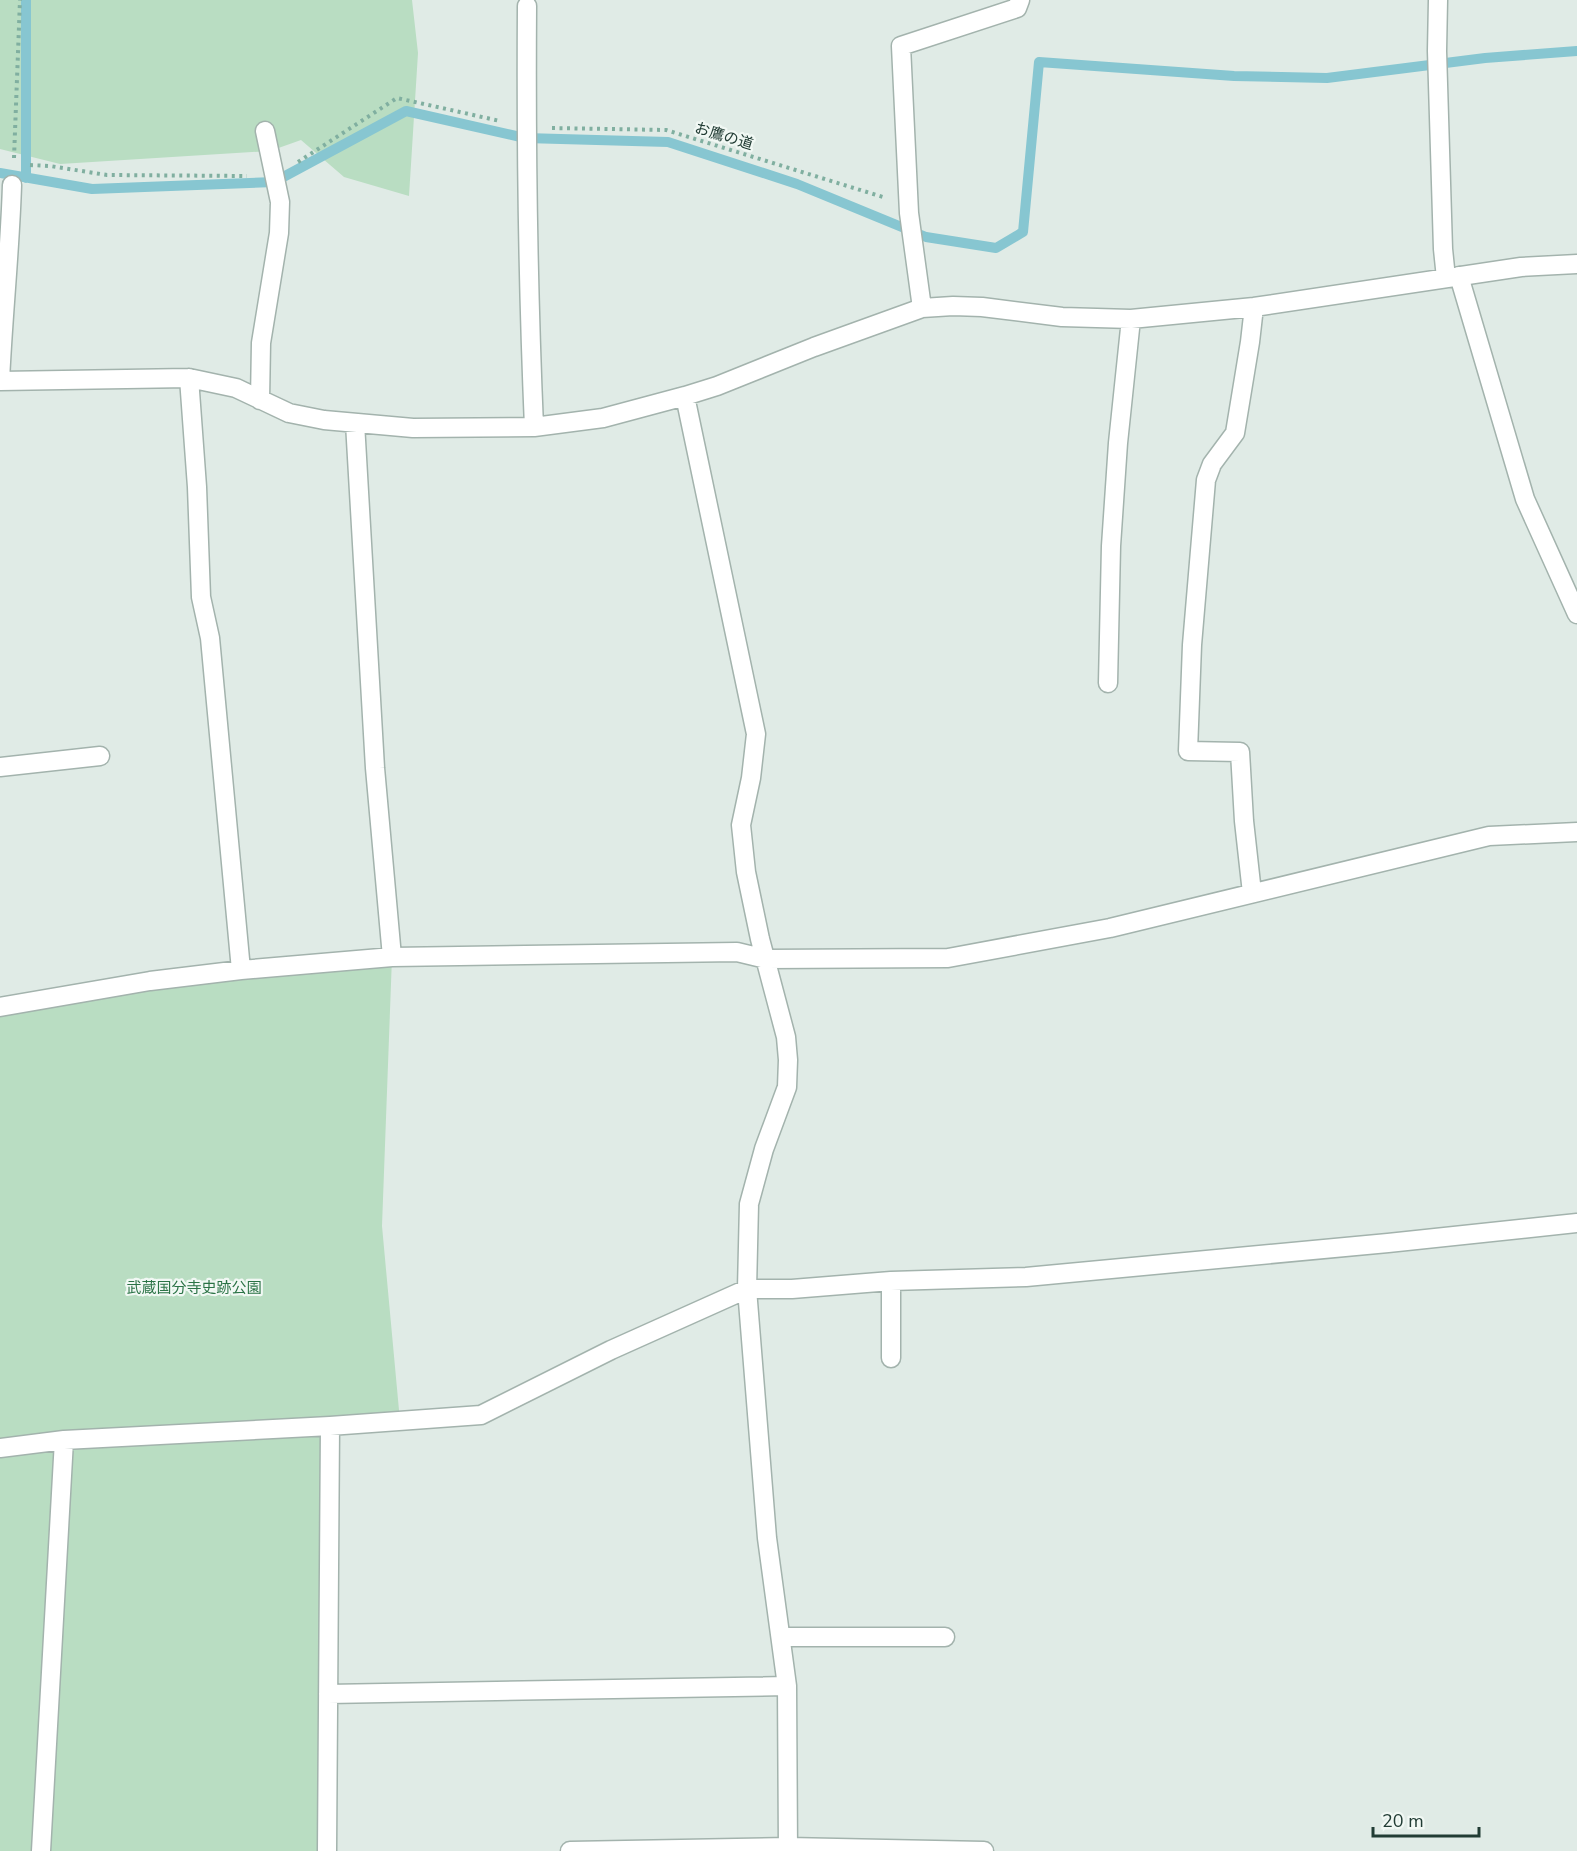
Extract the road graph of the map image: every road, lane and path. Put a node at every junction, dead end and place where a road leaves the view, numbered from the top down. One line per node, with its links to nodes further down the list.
1 (20, 0): 7 (path)
2 (1020, 0): 9 (street)
3 (1438, 0): 11 (street)
4 (526, 6): 5 (street)
5 (526, 129): 9 (path, お鷹の道); 20 (street)
6 (265, 130): 18 (street)
7 (14, 165)
8 (12, 185): 16 (street)
9 (909, 209): 13 (street)
10 (1577, 264): 11 (street)
11 (1453, 277): 12 (street); 21 (street)
12 (1254, 307): 14 (street); 26 (street)
13 (922, 308): 14 (street); 17 (street)
14 (1131, 319): 22 (street)
15 (189, 378): 16 (street); 18 (street); 29 (street)
16 (0, 381)
17 (684, 396): 20 (street); 28 (street)
18 (260, 400): 19 (street)
19 (355, 423): 20 (street); 27 (street)
20 (534, 427)
21 (1577, 614)
22 (1108, 683)
23 (100, 756): 24 (street)
24 (0, 767)
25 (1577, 832): 26 (street)
26 (1252, 893): 28 (street)
27 (392, 957): 28 (street); 29 (street)
28 (766, 959): 33 (street)
29 (241, 970): 30 (street)
30 (0, 1007)
31 (1577, 1223): 32 (street)
32 (891, 1281): 33 (street); 34 (street)
33 (747, 1289): 35 (street); 38 (street)
34 (891, 1358)
35 (330, 1426): 36 (street); 41 (street)
36 (64, 1440): 37 (street); 43 (street)
37 (0, 1448)
38 (781, 1637): 39 (street); 40 (street)
39 (945, 1637)
40 (788, 1686): 41 (street); 42 (street)
41 (328, 1694): 44 (street)
42 (788, 1849): 45 (street); 46 (street)
43 (41, 1851)
44 (327, 1851)
45 (570, 1851)
46 (984, 1851)

